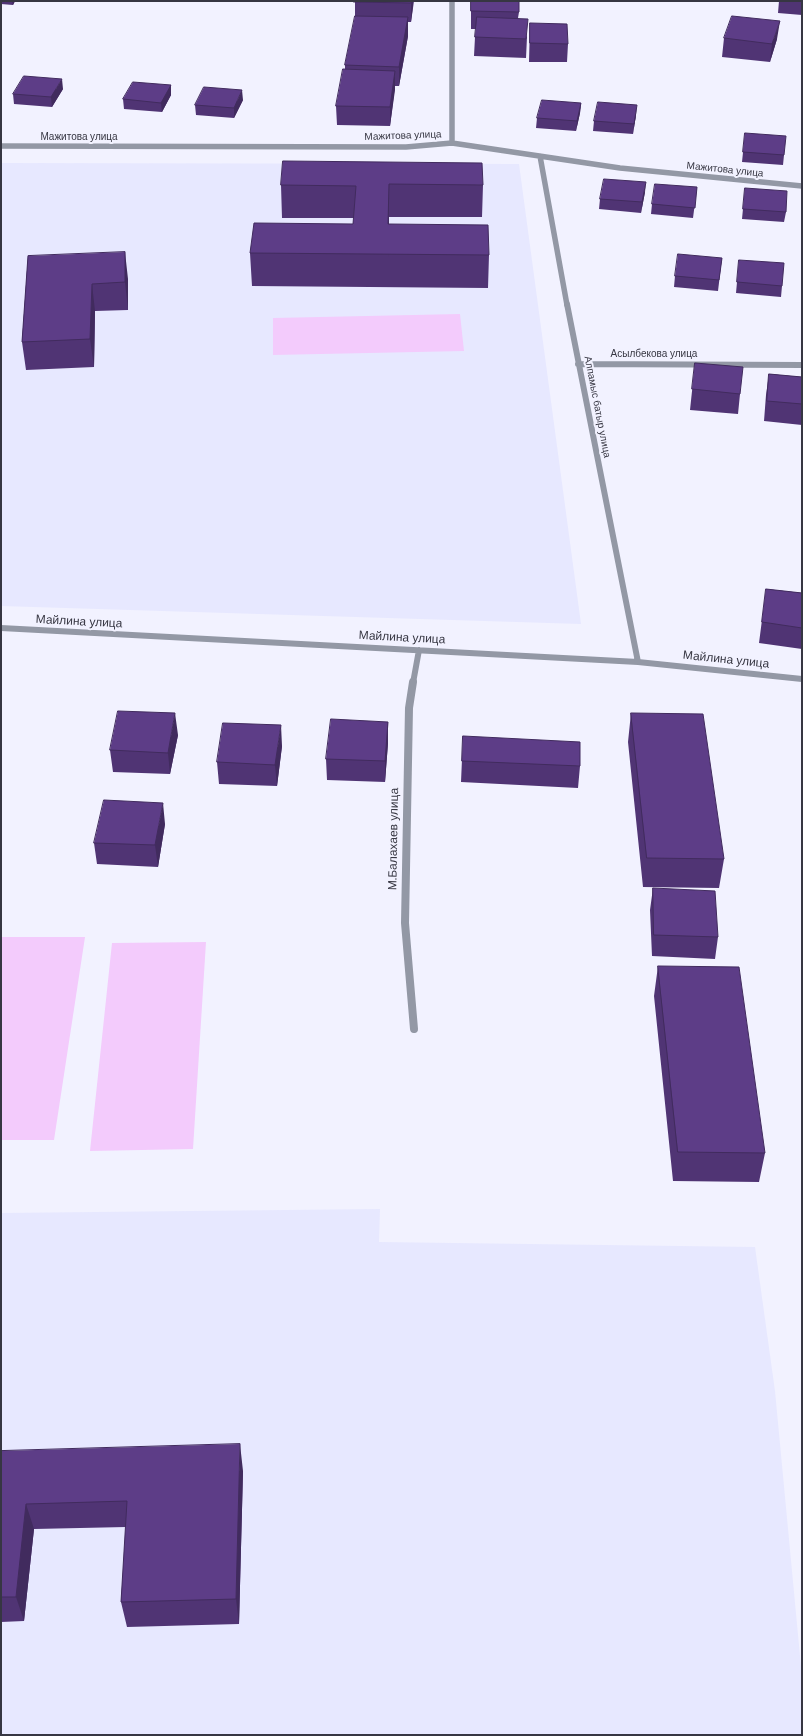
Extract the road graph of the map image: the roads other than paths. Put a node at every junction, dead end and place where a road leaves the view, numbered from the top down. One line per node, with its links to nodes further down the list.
1 (452, 1): 2 (street)
2 (452, 143): 3 (street, Мажитова улица); 4 (street, Мажитова улица)
3 (1, 146)
4 (540, 156): 5 (street, Мажитова улица); 6 (street, Алпамыс батыр улица)
5 (802, 186)
6 (578, 364): 7 (street, Асылбекова улица); 10 (street, Алпамыс батыр улица)
7 (802, 365)
8 (1, 628): 9 (street, Майлина улица)
9 (419, 650): 10 (street, Майлина улица); 12 (street, М.Балахаев улица)
10 (638, 662): 11 (street, Майлина улица)
11 (802, 679)
12 (414, 1029)

